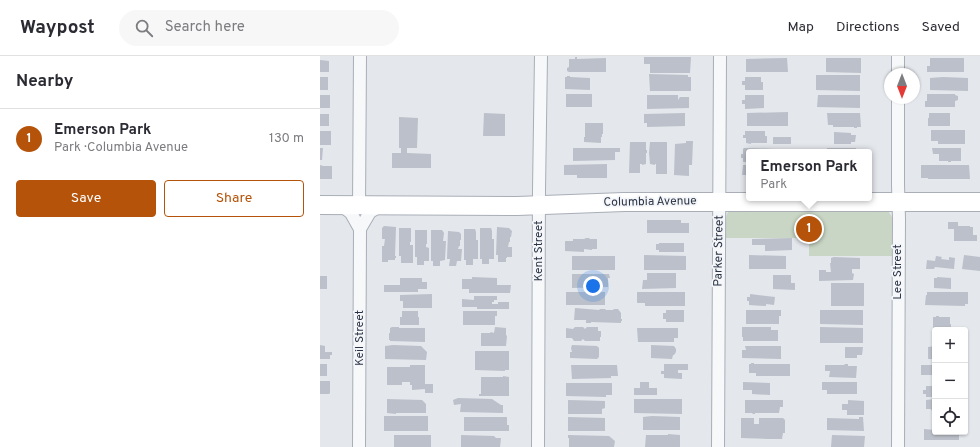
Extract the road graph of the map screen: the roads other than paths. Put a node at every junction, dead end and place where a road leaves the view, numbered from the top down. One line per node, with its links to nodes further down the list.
1 (360, 56): 13 (street)
2 (541, 56): 12 (street, Kent Street)
3 (720, 56): 7 (street, Parker Street)
4 (898, 56): 5 (street)
5 (898, 68)
6 (898, 104): 8 (street, Lee Street)
7 (719, 202): 8 (street, Columbia Avenue); 12 (street, Columbia Avenue); 18 (street, Parker Street)
8 (898, 202): 9 (street, Columbia Avenue); 19 (street, Lee Street)
9 (980, 202)
10 (320, 205): 11 (street, Columbia Avenue)
11 (341, 205): 13 (street, Columbia Avenue); 15 (street)
12 (539, 205): 14 (street, Columbia Avenue); 17 (street, Kent Street)
13 (359, 206): 14 (street, Columbia Avenue)
14 (380, 206): 15 (street)
15 (360, 229): 16 (street, Keil Street)
16 (359, 447)
17 (538, 447)
18 (718, 447)
19 (898, 447)

